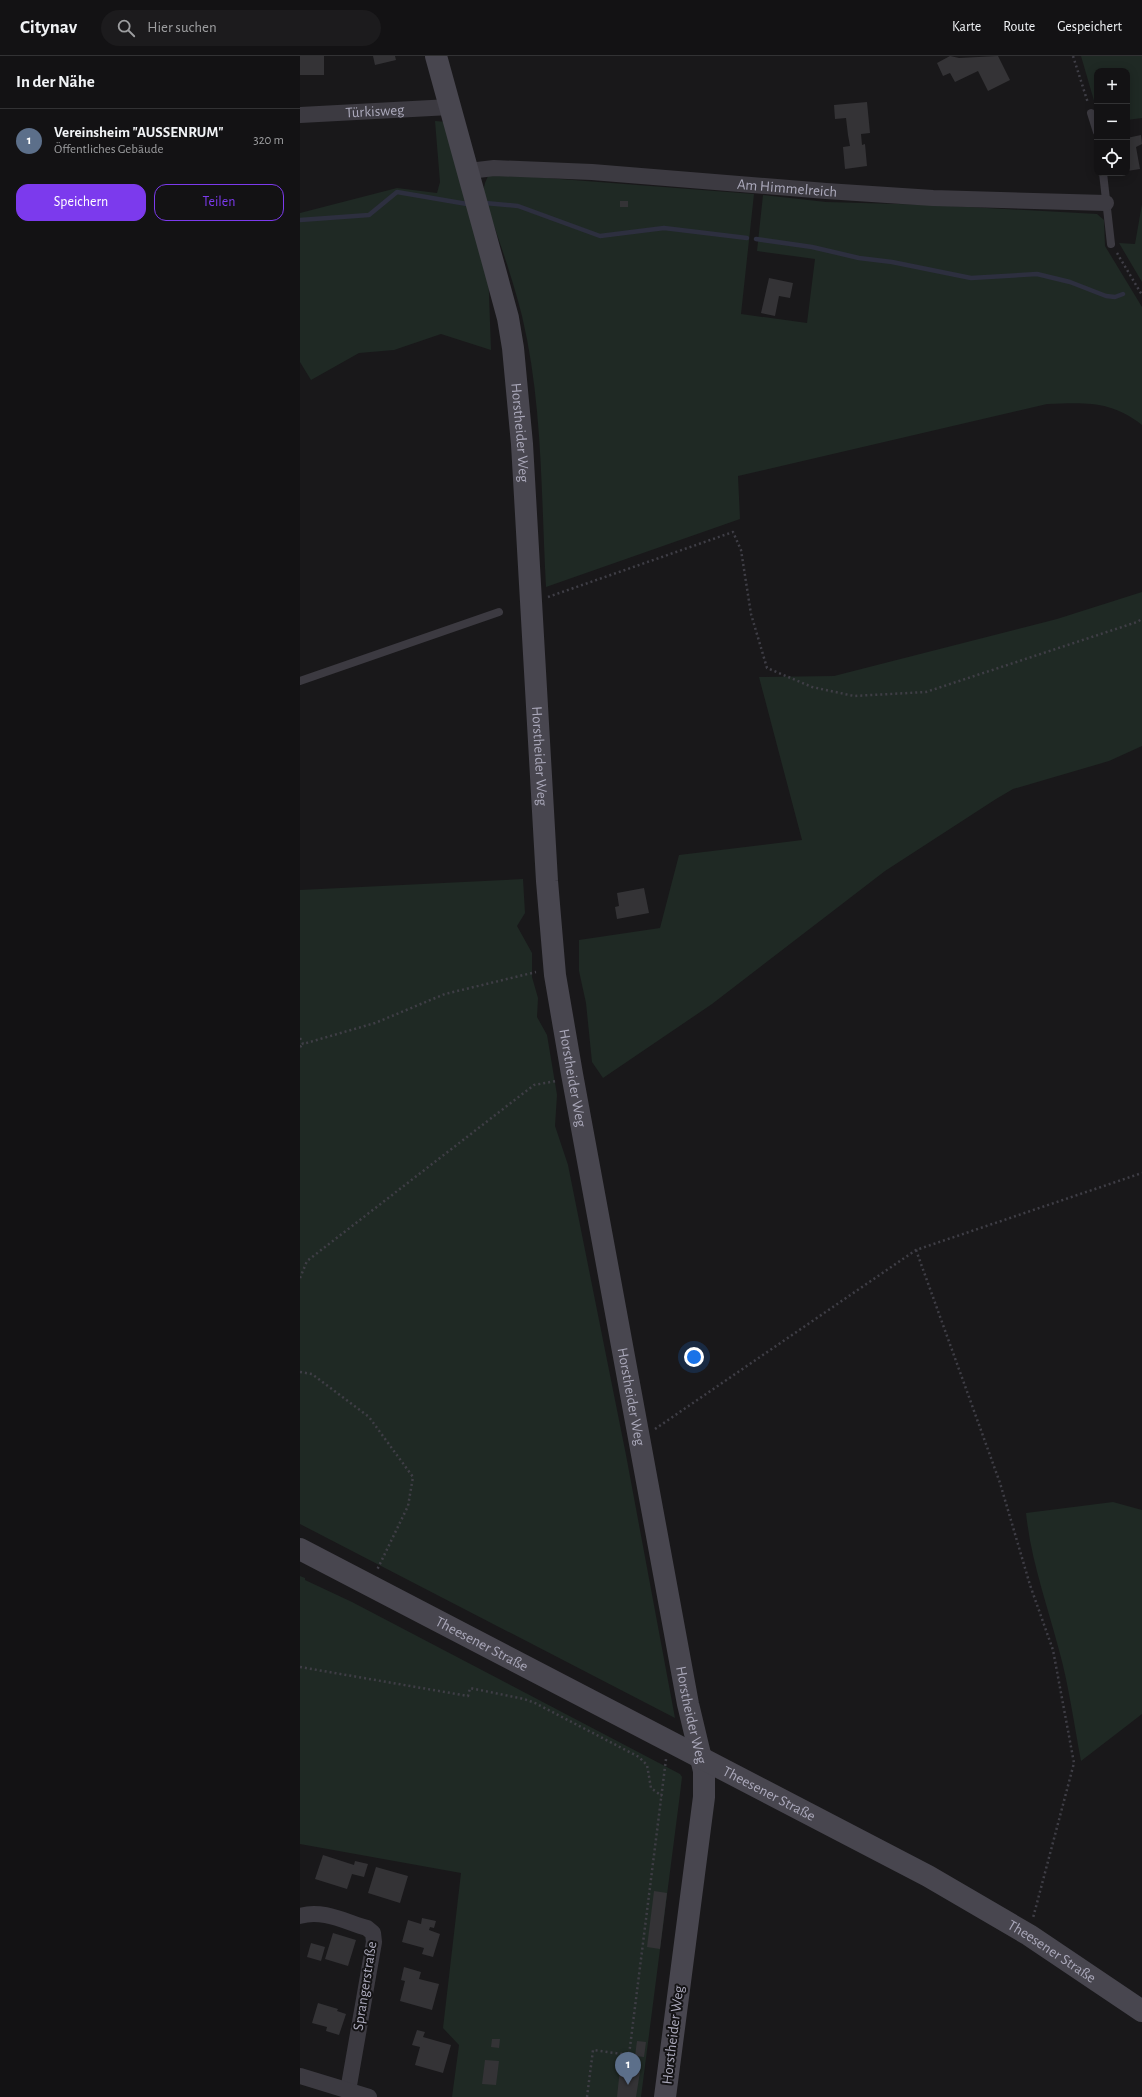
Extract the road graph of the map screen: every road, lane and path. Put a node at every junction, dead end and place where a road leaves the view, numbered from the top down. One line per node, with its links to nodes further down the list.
1 (436, 56): 3 (street, Horstheider Weg)
2 (1073, 56): 4 (path)
3 (450, 107): 5 (street, Türkisweg); 7 (street, Horstheider Weg)
4 (1091, 113): 6 (lane)
5 (300, 115)
6 (1094, 122)
7 (469, 171): 9 (street, Am Himmelreich); 12 (street, Horstheider Weg)
8 (1103, 176): 9 (lane)
9 (1106, 203): 10 (lane)
10 (1111, 244): 11 (path)
11 (1142, 295)
12 (532, 603): 14 (path); 16 (street, Horstheider Weg)
13 (499, 612): 15 (lane)
14 (1142, 619)
15 (300, 681)
16 (554, 967): 18 (path); 20 (street, Horstheider Weg)
17 (300, 1038): 18 (path)
18 (303, 1044): 19 (path)
19 (300, 1047)
20 (572, 1074): 23 (path); 25 (street, Horstheider Weg)
21 (1142, 1173): 22 (path)
22 (916, 1250): 25 (path); 33 (path)
23 (300, 1278)
24 (300, 1372): 27 (path)
25 (639, 1440): 30 (street, Horstheider Weg)
26 (300, 1549): 27 (street, Theesener Straße)
27 (370, 1585): 30 (street, Theesener Straße)
28 (300, 1667): 31 (path)
29 (667, 1753): 31 (path)
30 (700, 1756): 33 (street, Theesener Straße); 39 (street, Horstheider Weg)
31 (662, 1796): 38 (path)
32 (300, 1916): 36 (street, Sprangerstraße)
33 (1029, 1935): 34 (street, Theesener Straße)
34 (1142, 2011)
35 (300, 2076): 36 (street)
36 (348, 2091): 37 (street)
37 (369, 2097)
38 (587, 2097)
39 (665, 2097)

